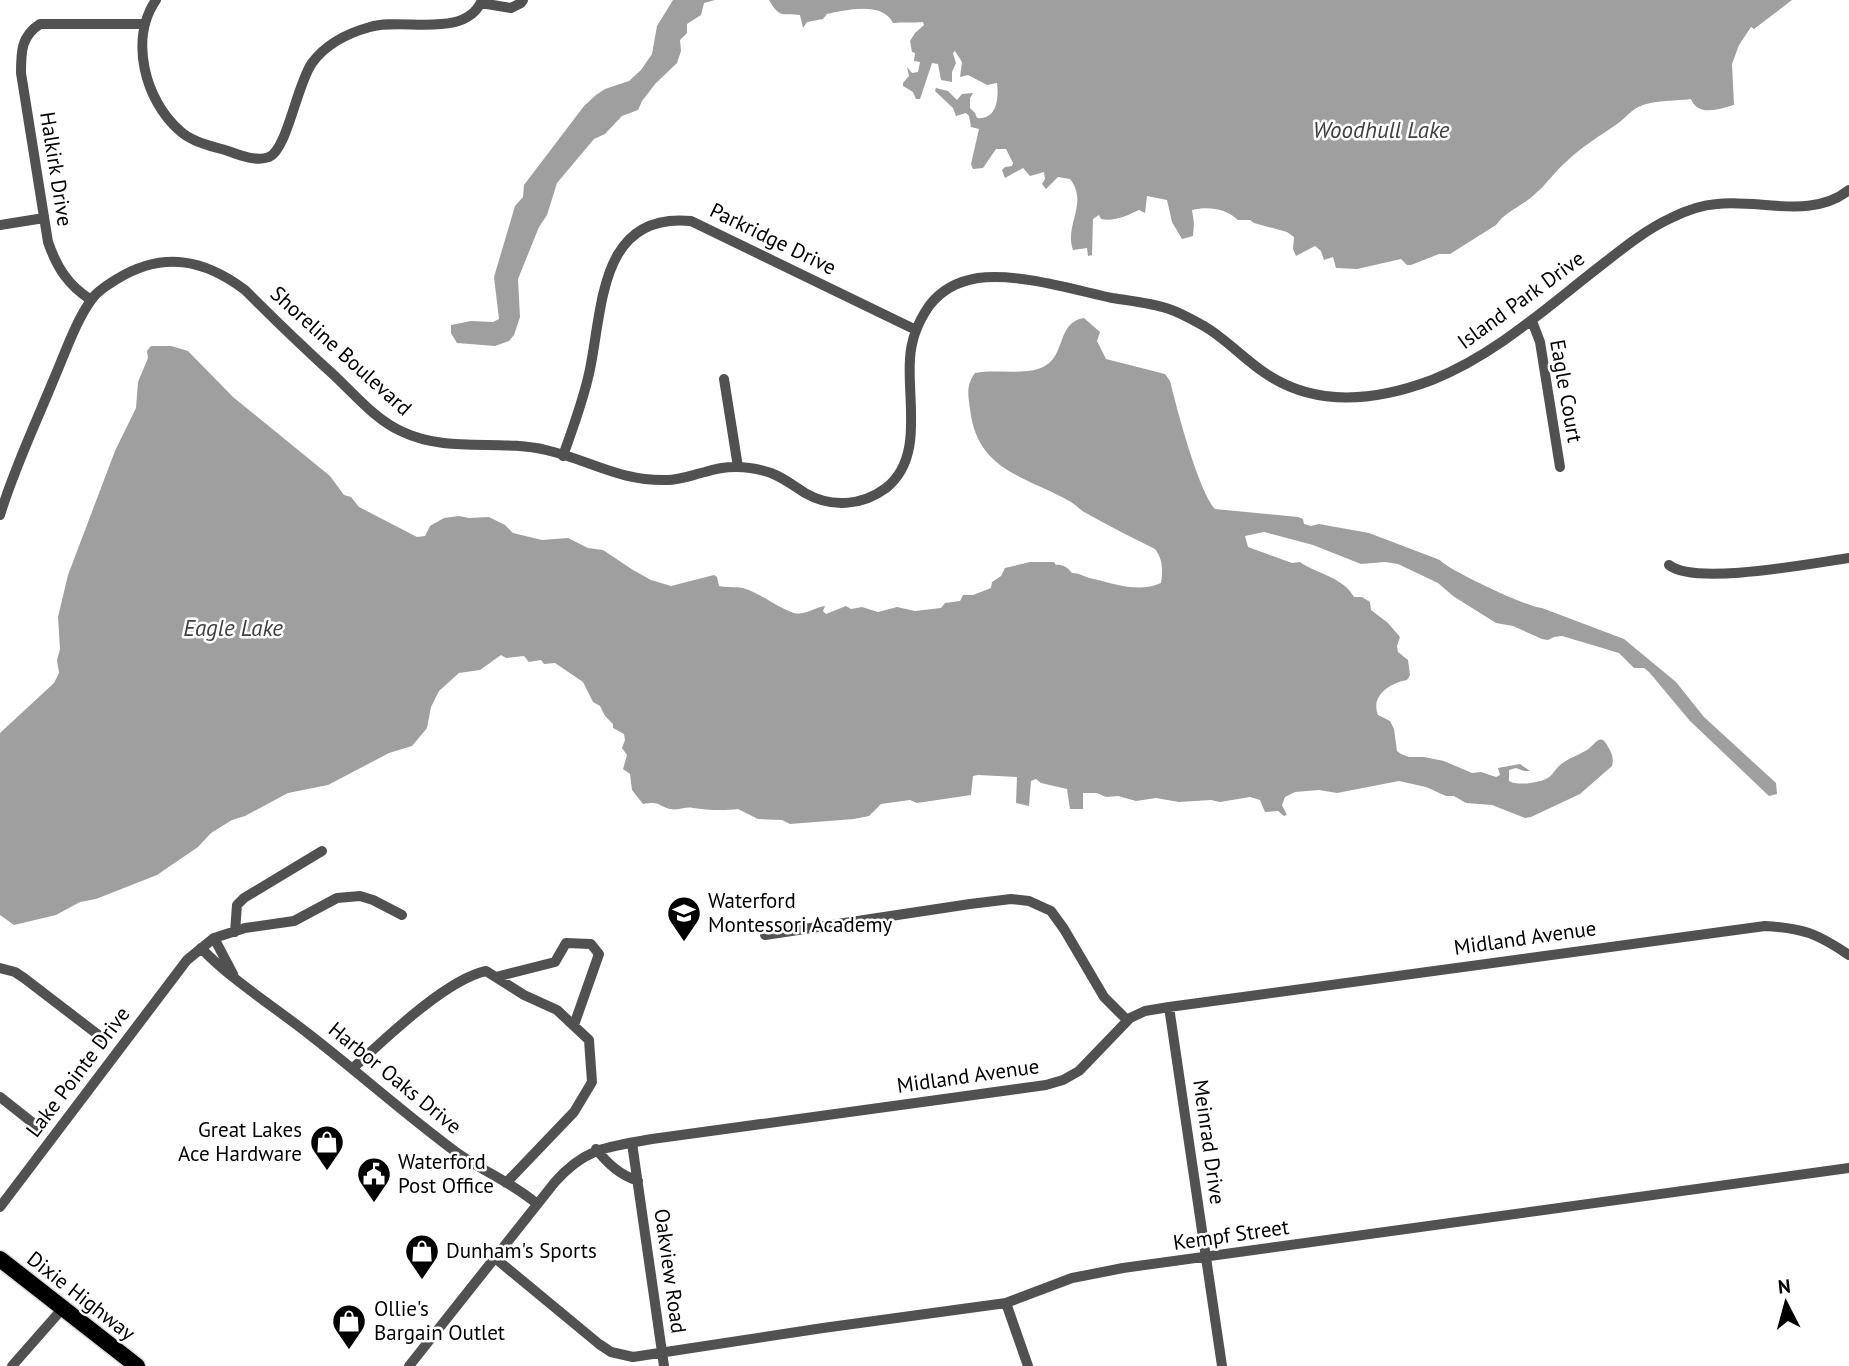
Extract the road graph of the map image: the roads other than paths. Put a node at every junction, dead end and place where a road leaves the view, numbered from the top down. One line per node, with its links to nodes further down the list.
1 (156, 0): 4 (street)
2 (523, 0): 3 (street)
3 (482, 2): 4 (street)
4 (144, 24): 6 (street, Halkirk Drive)
5 (1849, 190): 9 (street, Island Park Drive)
6 (44, 218): 7 (street); 8 (street, Halkirk Drive)
7 (0, 225)
8 (91, 300): 12 (street, Shoreline Boulevard); 15 (street, Shoreline Boulevard)
9 (1532, 321): 10 (street, Island Park Drive); 14 (street, Eagle Court)
10 (916, 330): 12 (street, Parkridge Drive); 13 (street, Shoreline Boulevard)
11 (724, 379): 13 (street)
12 (563, 456): 13 (street, Shoreline Boulevard)
13 (738, 467)
14 (1560, 467)
15 (0, 515)
16 (1849, 558): 17 (street)
17 (1669, 565)
18 (322, 851): 20 (street)
19 (402, 915): 20 (street)
20 (235, 932): 22 (street)
21 (765, 935): 29 (street)
22 (214, 938): 23 (street, Lake Pointe Drive); 26 (street)
23 (201, 948): 26 (street, Harbor Oaks Drive); 41 (street, Lake Pointe Drive)
24 (1849, 955): 28 (street, Midland Avenue)
25 (0, 968): 31 (street)
26 (233, 975): 32 (street, Harbor Oaks Drive)
27 (496, 977): 30 (street); 30 (street); 32 (street)
28 (1169, 1007): 29 (street, Midland Avenue); 43 (street, Meinrad Drive)
29 (1127, 1020): 35 (street, Midland Avenue)
30 (574, 1025): 39 (street)
31 (101, 1037)
32 (352, 1069): 39 (street, Harbor Oaks Drive)
33 (0, 1097): 34 (street)
34 (38, 1127)
35 (632, 1143): 36 (street, Midland Avenue); 38 (street, Oakview Road)
36 (596, 1149): 38 (street, Oakview Road); 40 (street, Midland Avenue)
37 (1849, 1168): 43 (street, Kempf Street)
38 (638, 1181): 47 (street, Oakview Road)
39 (506, 1183): 40 (street, Harbor Oaks Drive)
40 (537, 1204): 42 (street, Midland Avenue)
41 (0, 1207)
42 (495, 1258): 48 (street); 51 (street, Midland Avenue)
43 (1206, 1258): 45 (street, Kempf Street); 55 (street, Meinrad Drive)
44 (0, 1259): 46 (main road, Dixie Highway)
45 (1006, 1303): 47 (street, Kempf Street); 54 (street)
46 (63, 1308): 49 (street); 50 (main road, Dixie Highway)
47 (661, 1352): 48 (street, Kempf Street); 53 (street, Oakview Road)
48 (623, 1356): 52 (street)
49 (12, 1366)
50 (136, 1366)
51 (409, 1366)
52 (633, 1366)
53 (664, 1366)
54 (1028, 1366)
55 (1222, 1366)

